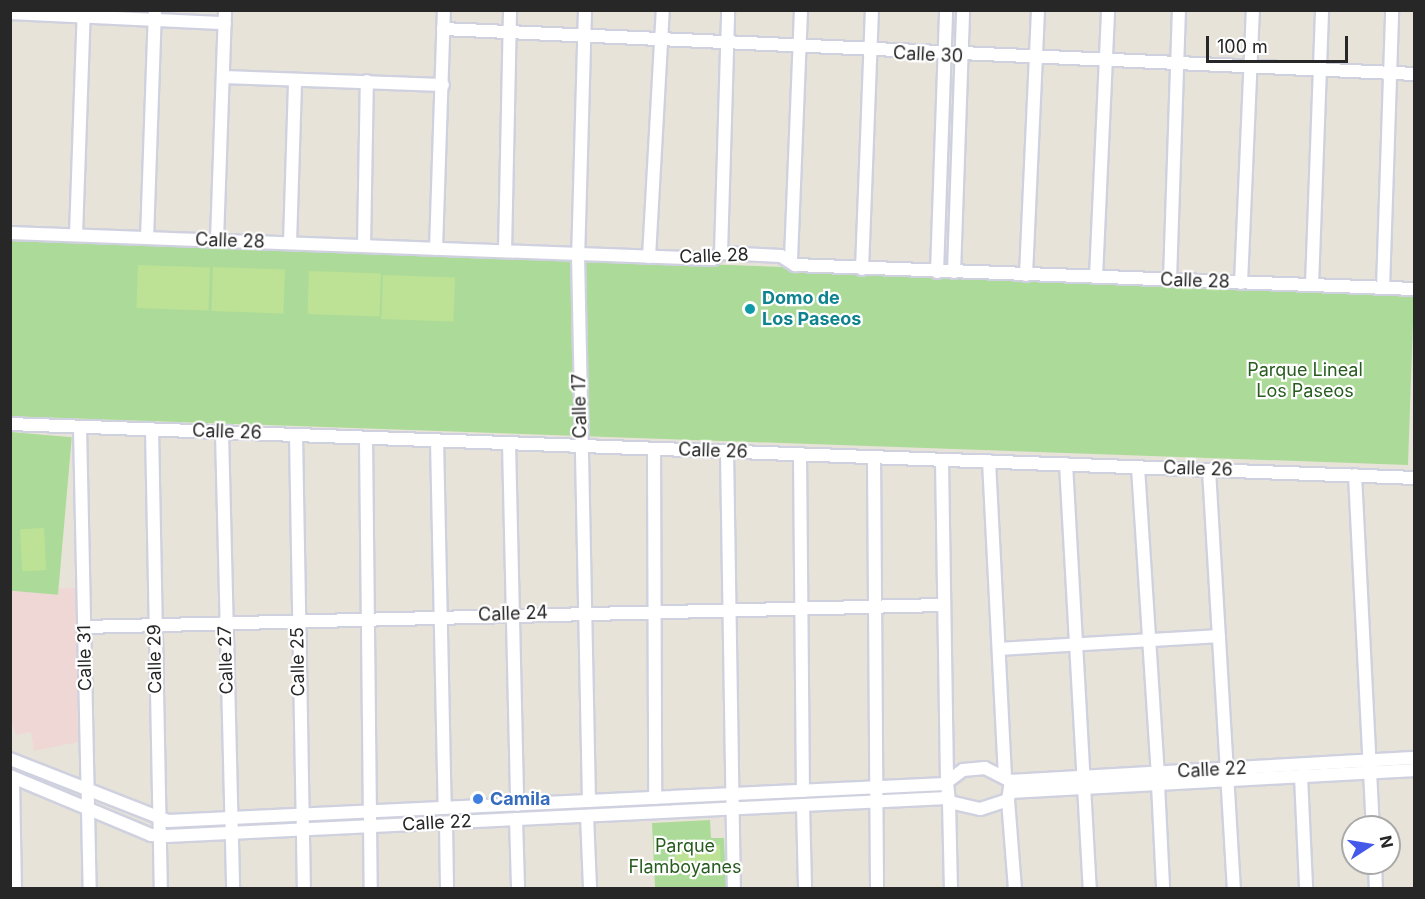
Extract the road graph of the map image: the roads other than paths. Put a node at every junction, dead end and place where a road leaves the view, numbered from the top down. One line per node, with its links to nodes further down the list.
1 (444, 10): 20 (street)
2 (510, 10): 21 (street)
3 (585, 10): 22 (street, Calle 17)
4 (663, 10): 23 (street)
5 (728, 10): 24 (street)
6 (801, 10): 25 (street)
7 (872, 10): 26 (street)
8 (946, 10): 27 (street)
9 (963, 10): 28 (street)
10 (1038, 10): 29 (street)
11 (1108, 10): 30 (street)
12 (1179, 10): 31 (street)
13 (1253, 10): 32 (street)
14 (1322, 10): 33 (street)
15 (1392, 10): 34 (street)
16 (10, 13): 17 (street)
17 (84, 15): 18 (street); 41 (street)
18 (155, 16): 19 (street); 42 (street)
19 (225, 17): 36 (street)
20 (443, 29): 21 (street, Calle 30); 39 (street)
21 (509, 33): 22 (street, Calle 30); 47 (street)
22 (584, 35): 23 (street, Calle 30); 49 (street, Calle 17)
23 (662, 38): 24 (street, Calle 30); 50 (street)
24 (727, 42): 25 (street, Calle 30); 48 (street)
25 (800, 44): 26 (street, Calle 30); 51 (street)
26 (870, 52): 27 (street, Calle 30); 52 (street)
27 (945, 54): 28 (street, Calle 30); 53 (street)
28 (962, 57): 29 (street, Calle 30); 54 (street)
29 (1036, 60): 30 (street, Calle 30); 55 (street)
30 (1106, 62): 31 (street, Calle 30); 56 (street)
31 (1177, 65): 32 (street, Calle 30); 57 (street)
32 (1251, 68): 33 (street, Calle 30); 58 (street)
33 (1319, 70): 34 (street, Calle 30); 59 (street)
34 (1389, 73): 35 (street, Calle 30); 60 (street)
35 (1414, 74)
36 (223, 77): 37 (street); 43 (street)
37 (295, 80): 38 (street); 44 (street)
38 (367, 81): 39 (street); 45 (street)
39 (443, 85): 46 (street)
40 (10, 233): 41 (street, Calle 28)
41 (76, 235): 42 (street, Calle 28)
42 (147, 238): 43 (street, Calle 28)
43 (217, 240): 44 (street, Calle 28)
44 (290, 243): 45 (street, Calle 28)
45 (364, 246): 46 (street, Calle 28)
46 (436, 249): 47 (street, Calle 28)
47 (505, 251): 49 (street, Calle 28)
48 (721, 253): 50 (street, Calle 28); 51 (street, Calle 28)
49 (578, 254): 50 (street, Calle 28); 70 (street, Calle 17)
50 (650, 257)
51 (791, 259): 52 (street, Calle 28)
52 (862, 269): 53 (street, Calle 28)
53 (938, 272): 54 (street, Calle 28)
54 (954, 272): 55 (street, Calle 28)
55 (1026, 275): 56 (street, Calle 28)
56 (1096, 278): 57 (street, Calle 28)
57 (1170, 280): 58 (street, Calle 28)
58 (1241, 283): 59 (street, Calle 28)
59 (1312, 285): 60 (street, Calle 28)
60 (1383, 288): 61 (street, Calle 28)
61 (1414, 289)
62 (10, 424): 63 (street, Calle 26)
63 (80, 427): 64 (street, Calle 26); 94 (street, Calle 31)
64 (152, 429): 65 (street, Calle 26); 93 (street, Calle 29)
65 (222, 432): 66 (street, Calle 26); 92 (street, Calle 27)
66 (296, 435): 67 (street, Calle 26); 91 (street, Calle 25)
67 (366, 438): 68 (street, Calle 26); 90 (street)
68 (437, 440): 69 (street, Calle 26); 89 (street)
69 (509, 443): 70 (street, Calle 26); 88 (street)
70 (581, 446): 71 (street, Calle 26); 87 (street, Calle 17)
71 (654, 448): 72 (street, Calle 26); 85 (street)
72 (727, 451): 73 (street, Calle 26); 86 (street)
73 (800, 454): 74 (street, Calle 26); 84 (street)
74 (874, 457): 75 (street, Calle 26); 83 (street)
75 (942, 460): 76 (street, Calle 26); 82 (street)
76 (989, 461): 77 (street, Calle 26); 98 (street)
77 (1066, 464): 78 (street, Calle 26); 97 (street)
78 (1138, 467): 79 (street, Calle 26); 96 (street)
79 (1209, 470): 80 (street, Calle 26); 95 (street)
80 (1355, 475): 81 (street, Calle 26); 101 (street)
81 (1414, 478)
82 (942, 605): 83 (street, Calle 24); 108 (street)
83 (873, 607): 84 (street, Calle 24); 110 (street)
84 (801, 609): 86 (street, Calle 24); 112 (street)
85 (658, 610): 86 (street, Calle 24); 87 (street, Calle 24); 114 (street)
86 (730, 610): 113 (street)
87 (584, 611): 88 (street, Calle 24); 116 (street, Calle 17)
88 (511, 614): 89 (street, Calle 24); 118 (street)
89 (440, 615): 90 (street, Calle 24); 120 (street)
90 (367, 618): 91 (street, Calle 24); 123 (street)
91 (297, 619): 92 (street, Calle 24); 124 (street, Calle 25)
92 (225, 622): 93 (street, Calle 24); 127 (street, Calle 27)
93 (154, 626): 94 (street, Calle 24); 129 (street, Calle 29)
94 (84, 627): 111 (street, Calle 31)
95 (1219, 636): 96 (street); 103 (street)
96 (1149, 641): 97 (street); 106 (street)
97 (1075, 644): 98 (street); 107 (street)
98 (1000, 649): 109 (street)
99 (1414, 758): 101 (street, Calle 22)
100 (10, 759): 111 (street, Calle 22)
101 (1370, 767): 102 (street, Calle 22); 103 (street, Calle 22); 104 (street, Calle 22); 125 (street)
102 (1414, 770)
103 (1227, 774): 104 (street, Calle 22); 106 (street, Calle 22); 151 (street)
104 (1301, 776): 152 (street)
105 (12, 777): 122 (street, Calle 22); 135 (street)
106 (1158, 778): 107 (street, Calle 22); 150 (street)
107 (1084, 782): 109 (street, Calle 22); 149 (street)
108 (946, 783): 109 (street); 110 (street, Calle 22); 115 (street)
109 (1009, 786): 115 (street, Calle 22); 148 (street)
110 (873, 788): 112 (street, Calle 22); 117 (street)
111 (88, 791): 122 (street, Calle 31); 129 (street, Calle 22)
112 (803, 791): 113 (street, Calle 22)
113 (734, 795): 114 (street, Calle 22); 121 (street)
114 (655, 798): 116 (street, Calle 22)
115 (948, 800): 117 (street, Calle 22); 147 (street)
116 (589, 801): 118 (street, Calle 22)
117 (874, 802): 119 (street, Calle 22); 146 (street)
118 (517, 805): 120 (street, Calle 22)
119 (803, 805): 121 (street, Calle 22); 145 (street)
120 (445, 808): 123 (street, Calle 22)
121 (734, 808): 126 (street, Calle 22); 144 (street)
122 (88, 809): 134 (street, Calle 22); 136 (street, Calle 31)
123 (369, 812): 124 (street, Calle 22); 131 (street)
124 (302, 815): 127 (street, Calle 22); 132 (street, Calle 25)
125 (1372, 815)
126 (587, 816): 128 (street, Calle 22); 143 (street)
127 (231, 818): 129 (street, Calle 22); 133 (street, Calle 27)
128 (516, 819): 130 (street, Calle 22); 142 (street)
129 (160, 820): 134 (street, Calle 29)
130 (446, 823): 131 (street, Calle 22); 141 (street)
131 (369, 827): 132 (street, Calle 22); 140 (street)
132 (303, 830): 133 (street, Calle 22); 139 (street, Calle 25)
133 (231, 834): 134 (street, Calle 22); 138 (street, Calle 27)
134 (160, 835): 137 (street, Calle 29)
135 (15, 888)
136 (90, 888)
137 (161, 888)
138 (232, 888)
139 (304, 888)
140 (371, 888)
141 (447, 888)
142 (518, 888)
143 (590, 888)
144 (734, 888)
145 (805, 888)
146 (877, 888)
147 (951, 888)
148 (1015, 888)
149 (1090, 888)
150 (1163, 888)
151 (1234, 888)
152 (1306, 888)

